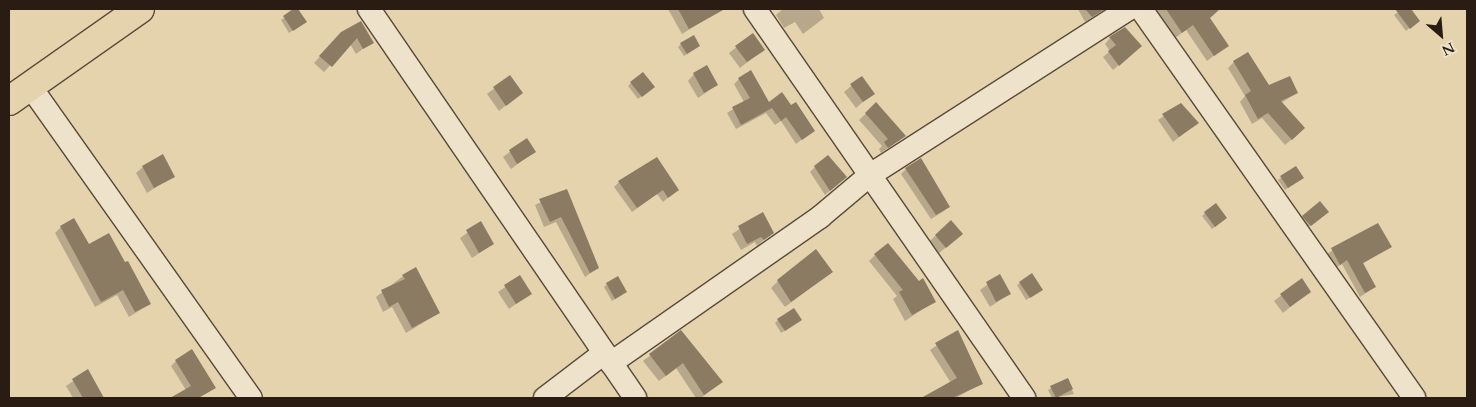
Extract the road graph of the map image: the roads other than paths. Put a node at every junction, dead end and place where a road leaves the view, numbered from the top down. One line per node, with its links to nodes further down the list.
1 (140, 9): 6 (main road)
2 (369, 9): 8 (street)
3 (755, 9): 7 (street)
4 (1130, 9): 7 (street)
5 (1141, 9): 13 (street)
6 (20, 93): 9 (street)
7 (870, 175): 8 (street); 12 (street)
8 (608, 358): 10 (street); 11 (street)
9 (251, 398)
10 (545, 398)
11 (635, 398)
12 (1024, 398)
13 (1414, 398)

